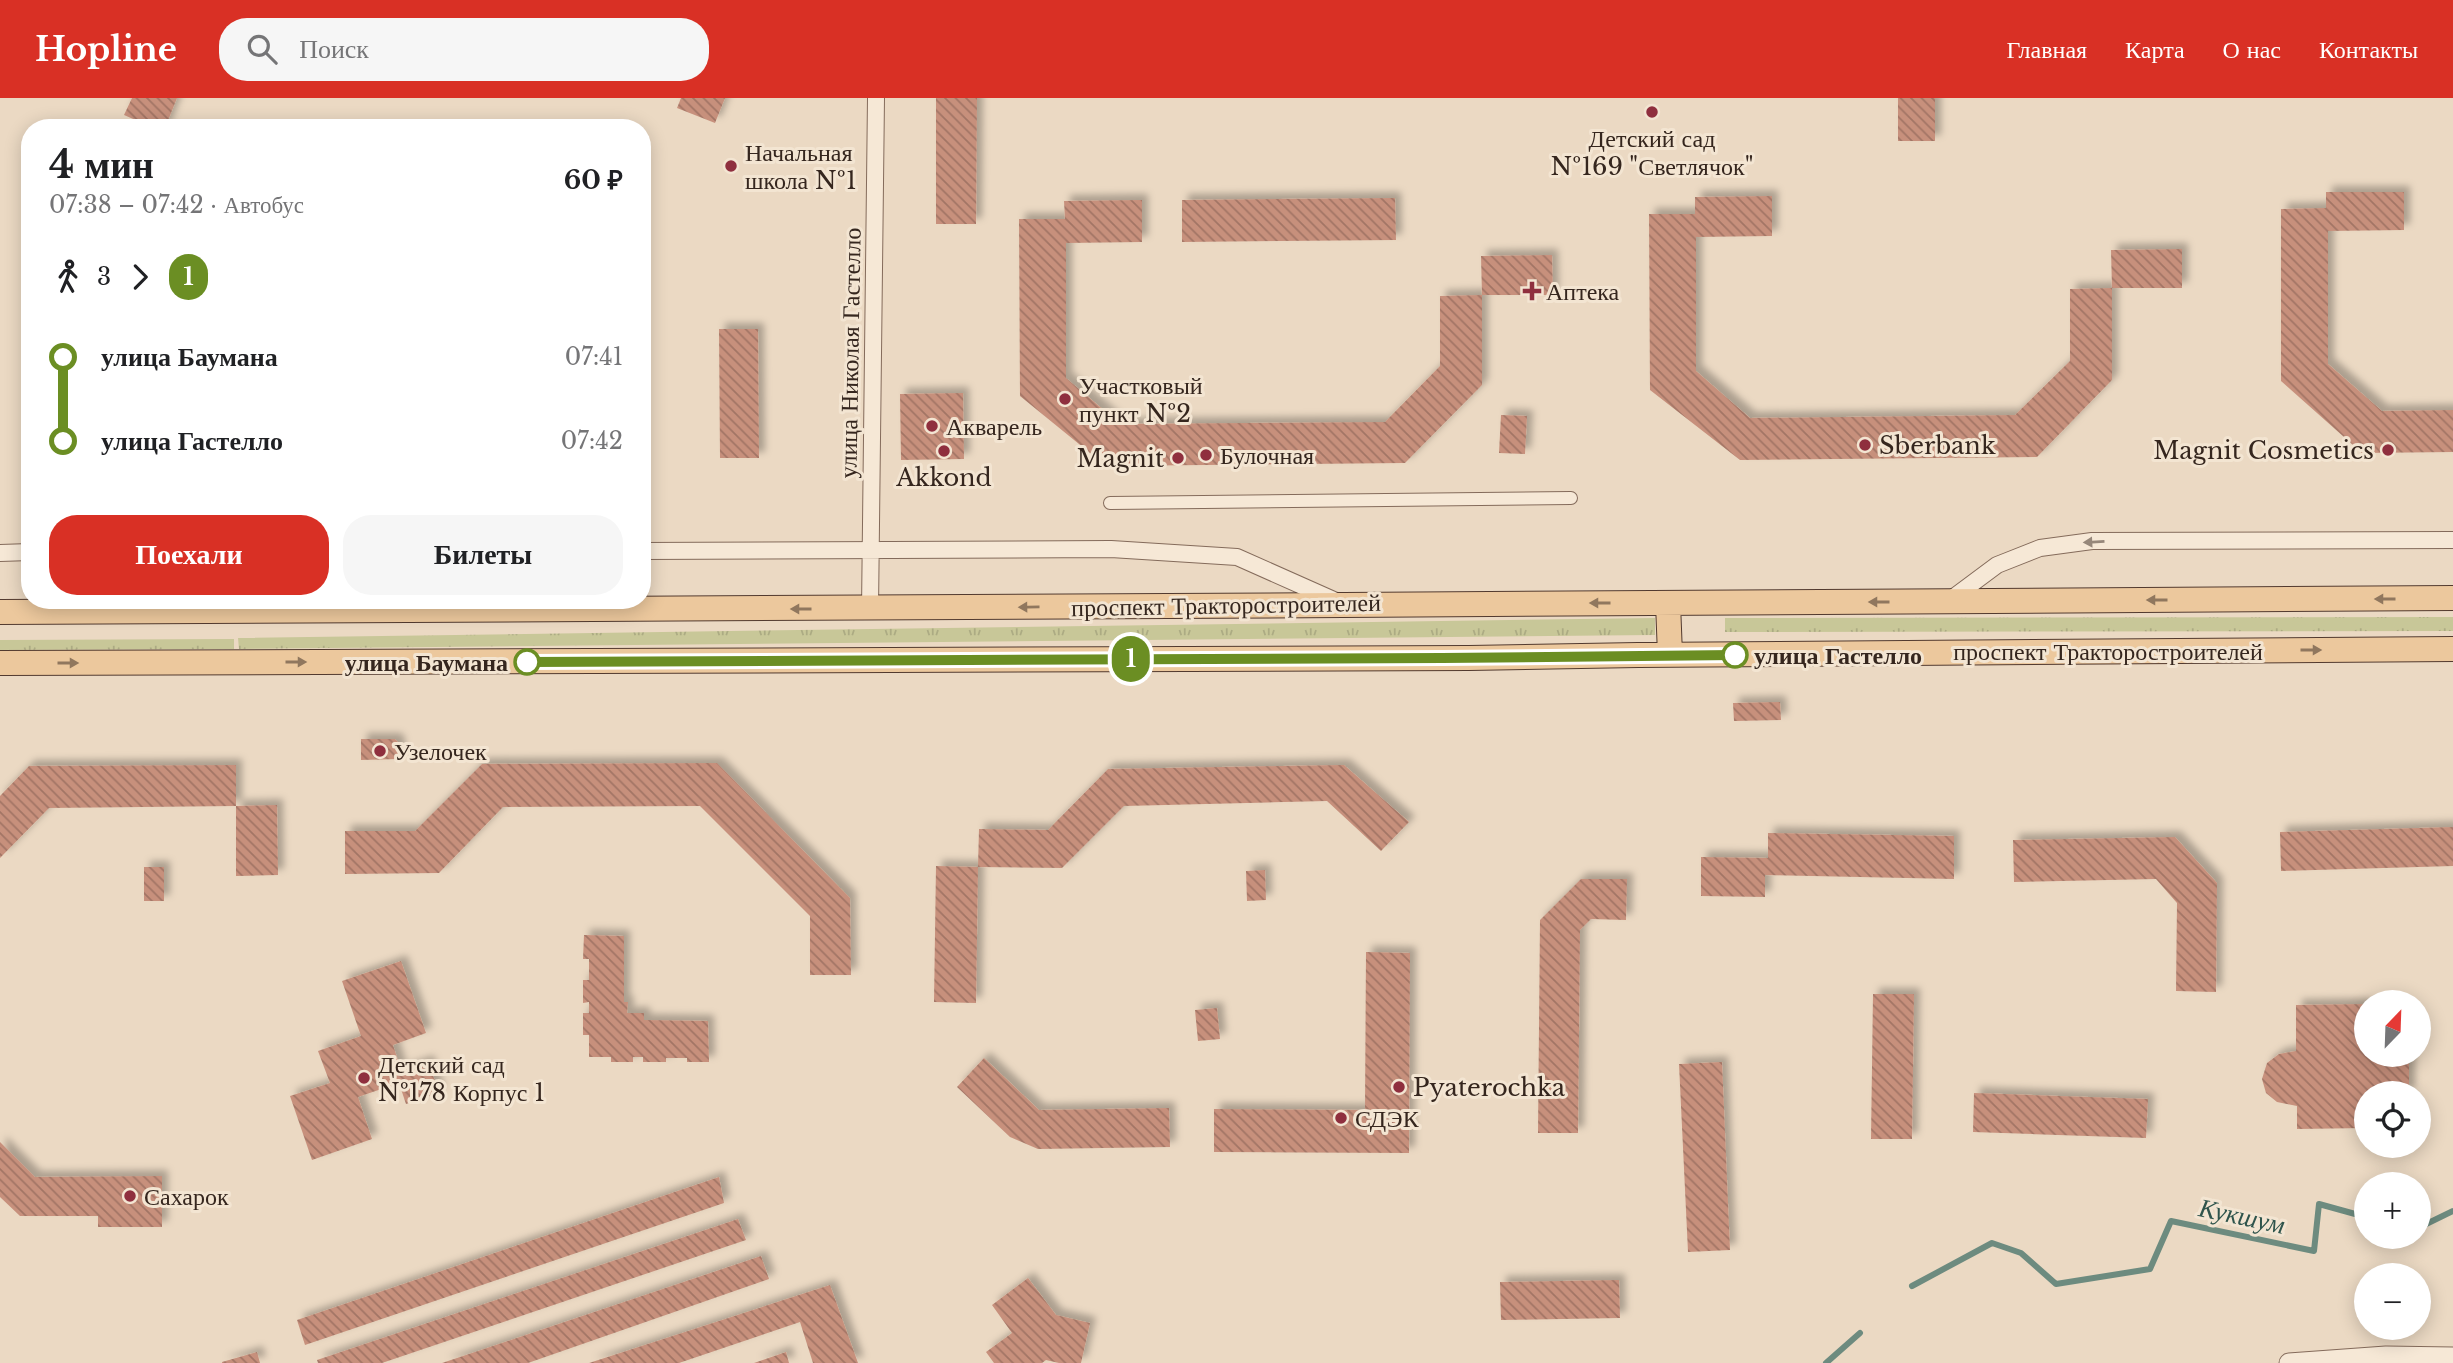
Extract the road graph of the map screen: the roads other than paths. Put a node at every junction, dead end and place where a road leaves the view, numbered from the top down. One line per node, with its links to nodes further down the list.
1 (876, 98): 6 (street, улица Николая Гастелло)
2 (1572, 498): 3 (street)
3 (1110, 503)
4 (2453, 540): 10 (street, one-way to 10)
5 (651, 551): 6 (street)
6 (871, 551): 12 (street); 13 (street, улица Николая Гастелло)
7 (21, 552): 8 (street)
8 (0, 553)
9 (2453, 598): 10 (main road, проспект Тракторостроителей, one-way to 10)
10 (1948, 602): 11 (main road, проспект Тракторостроителей, one-way to 11)
11 (1668, 603): 12 (main road, проспект Тракторостроителей, one-way to 12); 16 (main road)
12 (1342, 604): 13 (main road, проспект Тракторостроителей, one-way to 13)
13 (870, 609): 14 (main road, проспект Тракторостроителей, one-way to 14)
14 (0, 612)
15 (2453, 649): 16 (main road, проспект Тракторостроителей, one-way to 15)
16 (1670, 655): 17 (main road, проспект Тракторостроителей, one-way to 16)
17 (0, 663)
18 (2453, 1357): 19 (street)
19 (2385, 1360): 20 (street)
20 (2289, 1363)

